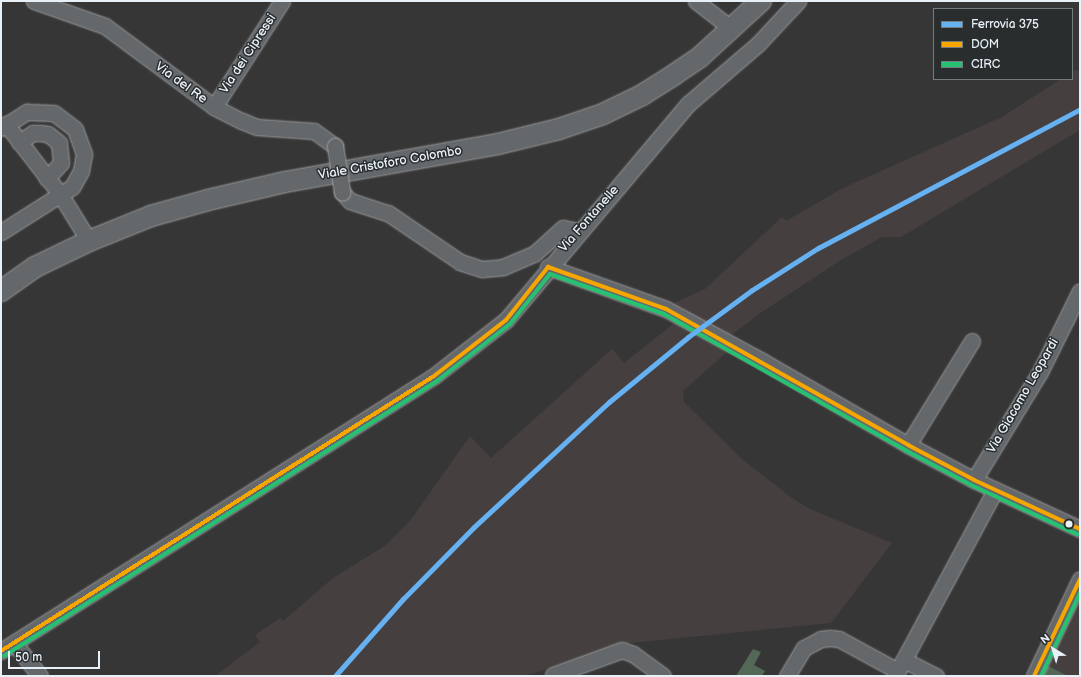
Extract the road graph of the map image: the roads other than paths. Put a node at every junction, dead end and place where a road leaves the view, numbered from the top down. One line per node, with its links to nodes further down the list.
1 (34, 1): 7 (street, Via del Re)
2 (282, 1): 7 (street, Via dei Cipressi)
3 (696, 1): 6 (street)
4 (761, 1): 6 (main road, Viale Cristoforo Colombo)
5 (798, 1): 12 (street, Via Fontanelle)
6 (732, 29): 14 (main road, Viale Cristoforo Colombo)
7 (214, 107): 12 (street, Via del Re, bridge)
8 (3, 126): 9 (street); 11 (street)
9 (19, 142): 10 (street); 10 (street)
10 (47, 178): 11 (street)
11 (60, 194): 13 (street); 14 (street)
12 (579, 231): 15 (street, Via Fontanelle)
13 (1, 232)
14 (89, 241): 16 (main road, Viale Cristoforo Colombo)
15 (548, 267): 19 (street); 24 (street, Via Fontanelle)
16 (1, 291)
17 (1080, 291): 20 (street, Via Giacomo Leopardi)
18 (972, 341): 19 (street)
19 (908, 445): 20 (street)
20 (974, 480): 21 (street)
21 (996, 490): 22 (street); 26 (street)
22 (1080, 529)
23 (1080, 579): 32 (street)
24 (14, 643): 25 (street, Via Fontanelle); 28 (street)
25 (1, 651)
26 (899, 669): 30 (street); 31 (street)
27 (553, 675): 29 (street)
28 (40, 676)
29 (663, 676)
30 (787, 676)
31 (936, 676)
32 (1034, 676)

